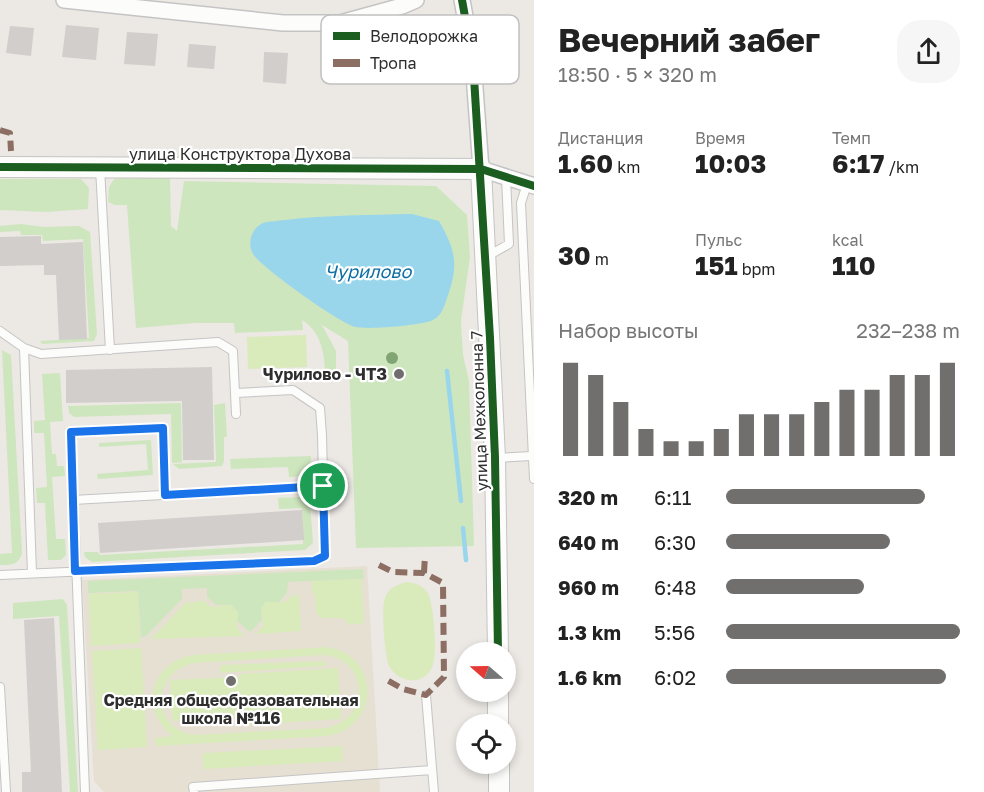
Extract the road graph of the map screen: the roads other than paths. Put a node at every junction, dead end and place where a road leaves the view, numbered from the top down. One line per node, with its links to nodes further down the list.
1 (64, 0): 7 (street)
2 (417, 0): 4 (street)
3 (462, 0): 6 (street)
4 (396, 3): 5 (street)
5 (364, 15)
6 (465, 15)
7 (321, 24)
8 (475, 84): 11 (street)
9 (100, 166): 10 (street, улица Конструктора Духова); 11 (street, улица Конструктора Духова); 17 (lane)
10 (0, 167)
11 (481, 169): 12 (street); 14 (street, улица Мехколонна 7)
12 (506, 177): 13 (street); 14 (lane)
13 (531, 185): 20 (lane)
14 (485, 258): 21 (street, улица Мехколонна 7)
15 (0, 331): 16 (lane)
16 (24, 348): 17 (lane); 27 (lane)
17 (110, 350): 18 (lane)
18 (236, 393): 19 (lane); 23 (lane)
19 (236, 414)
20 (532, 456): 21 (lane); 22 (lane)
21 (495, 458): 29 (street, улица Мехколонна 7)
22 (534, 478)
23 (323, 486): 24 (lane); 26 (lane)
24 (165, 495): 25 (lane); 25 (lane)
25 (73, 500): 26 (lane)
26 (75, 571): 27 (lane); 35 (lane)
27 (32, 573): 28 (lane)
28 (0, 575)
29 (498, 642)
30 (0, 687): 34 (lane)
31 (426, 695): 32 (lane)
32 (432, 770): 36 (lane); 37 (lane)
33 (499, 774): 38 (street)
34 (6, 792)
35 (85, 792)
36 (194, 792)
37 (434, 792)
38 (499, 792)

